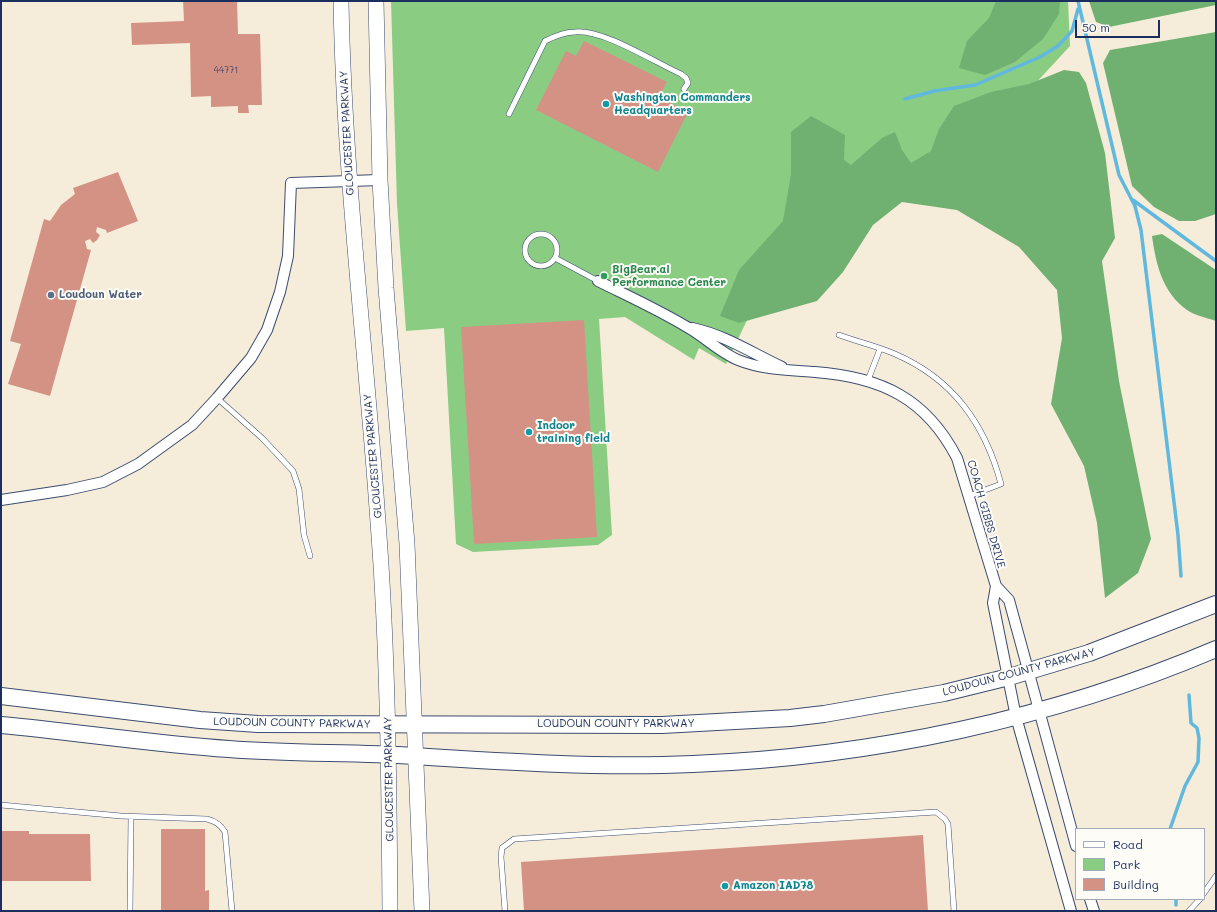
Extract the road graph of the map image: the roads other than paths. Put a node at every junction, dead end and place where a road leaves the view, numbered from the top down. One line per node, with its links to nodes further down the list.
1 (341, 1): 6 (main road, GLOUCESTER PARKWAY)
2 (376, 1): 5 (main road)
3 (684, 89): 4 (lane)
4 (509, 114)
5 (380, 180): 6 (street); 26 (main road)
6 (350, 181): 12 (street); 25 (main road, GLOUCESTER PARKWAY)
7 (555, 258): 7 (lane); 8 (lane)
8 (598, 281): 11 (street, COACH GIBBS DRIVE)
9 (839, 336): 10 (lane)
10 (880, 349): 11 (lane); 13 (lane)
11 (868, 380): 13 (street, COACH GIBBS DRIVE)
12 (217, 398): 14 (street); 15 (lane)
13 (969, 496): 16 (street, COACH GIBBS DRIVE)
14 (1, 500)
15 (310, 556)
16 (996, 586): 19 (street, COACH GIBBS DRIVE); 20 (street, COACH GIBBS DRIVE)
17 (1216, 604): 19 (main road, LOUDOUN COUNTY PARKWAY)
18 (1216, 648): 22 (main road)
19 (1029, 671): 20 (main road, LOUDOUN COUNTY PARKWAY); 22 (street, COACH GIBBS DRIVE)
20 (1009, 677): 23 (street, COACH GIBBS DRIVE); 26 (main road, LOUDOUN COUNTY PARKWAY)
21 (1, 696): 25 (main road, LOUDOUN COUNTY PARKWAY)
22 (1040, 710): 23 (main road); 31 (street, COACH GIBBS DRIVE)
23 (1016, 717): 28 (main road); 42 (street, COACH GIBBS DRIVE)
24 (1, 725): 27 (main road)
25 (388, 725): 26 (main road, LOUDOUN COUNTY PARKWAY); 27 (main road, GLOUCESTER PARKWAY)
26 (415, 726): 28 (main road)
27 (389, 755): 28 (main road); 38 (main road, GLOUCESTER PARKWAY)
28 (416, 756): 39 (main road)
29 (1, 805): 30 (lane)
30 (131, 817): 36 (lane); 37 (lane)
31 (1075, 842)
32 (1216, 876): 33 (lane)
33 (1205, 892)
34 (1090, 900): 43 (street)
35 (1199, 900): 44 (lane)
36 (130, 911)
37 (232, 911)
38 (390, 911)
39 (422, 911)
40 (505, 911): 41 (lane)
41 (954, 911)
42 (1071, 911)
43 (1094, 911)
44 (1189, 911)

